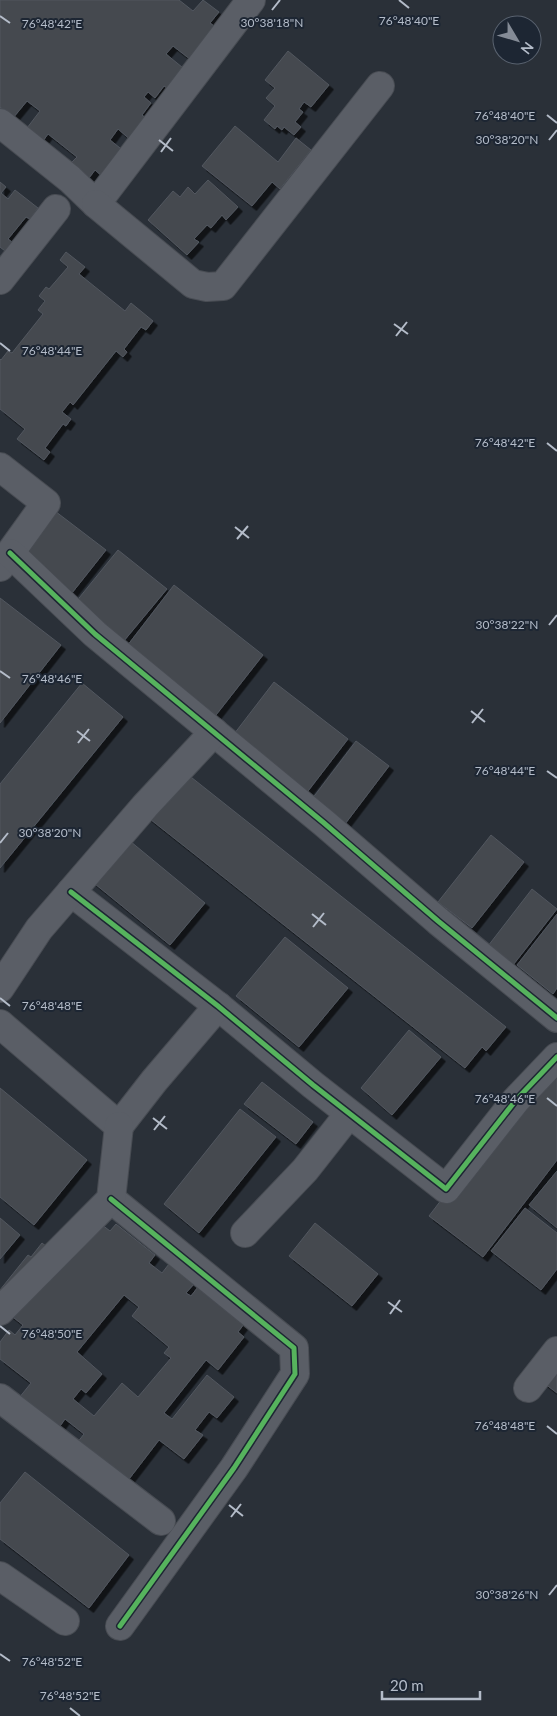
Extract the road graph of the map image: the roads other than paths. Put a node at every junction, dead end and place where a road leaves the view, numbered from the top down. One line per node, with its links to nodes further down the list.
1 (251, 0): 4 (street)
2 (380, 86): 4 (street)
3 (0, 123): 4 (street)
4 (96, 204)
5 (56, 209): 6 (street)
6 (0, 280)
7 (0, 467): 8 (street)
8 (5, 560): 9 (street)
9 (214, 732): 10 (street); 13 (street)
10 (71, 892): 11 (street); 12 (street)
11 (0, 988)
12 (218, 1006): 16 (street); 17 (street)
13 (557, 1018)
14 (0, 1024): 17 (street)
15 (557, 1057): 16 (street)
16 (349, 1114): 19 (street)
17 (119, 1126): 18 (street)
18 (111, 1199): 20 (street); 27 (street)
19 (245, 1233)
20 (0, 1311)
21 (557, 1351): 22 (street)
22 (528, 1388)
23 (0, 1398): 24 (street)
24 (161, 1521)
25 (0, 1576): 26 (street)
26 (65, 1621)
27 (120, 1626)

